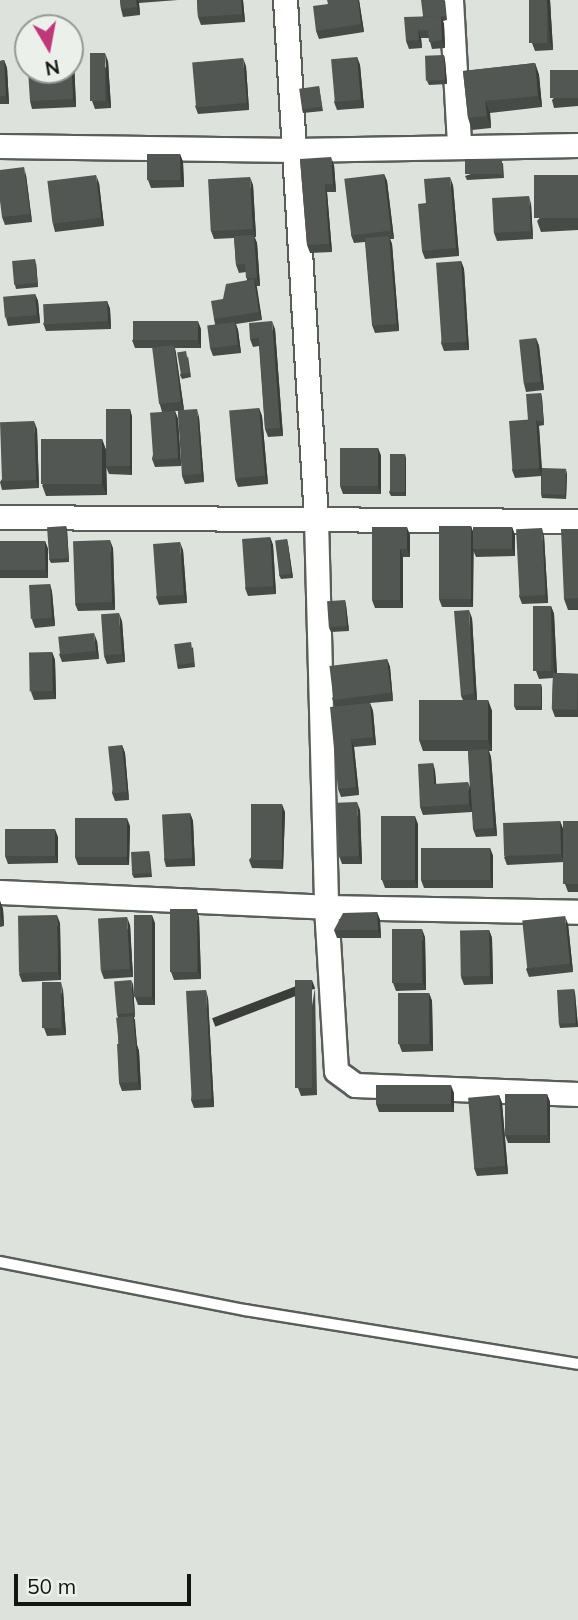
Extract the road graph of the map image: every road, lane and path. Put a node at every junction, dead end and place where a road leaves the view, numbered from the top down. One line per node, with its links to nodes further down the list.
1 (285, 0): 6 (street)
2 (451, 0): 3 (street)
3 (459, 144): 4 (street); 6 (street)
4 (578, 145)
5 (0, 146): 6 (street)
6 (295, 150): 8 (street)
7 (0, 517): 8 (street)
8 (316, 519): 9 (street); 11 (street)
9 (578, 521)
10 (0, 892): 11 (street)
11 (326, 907): 12 (street); 13 (street)
12 (578, 912)
13 (578, 1094)
14 (0, 1262): 15 (lane)
15 (578, 1364)

